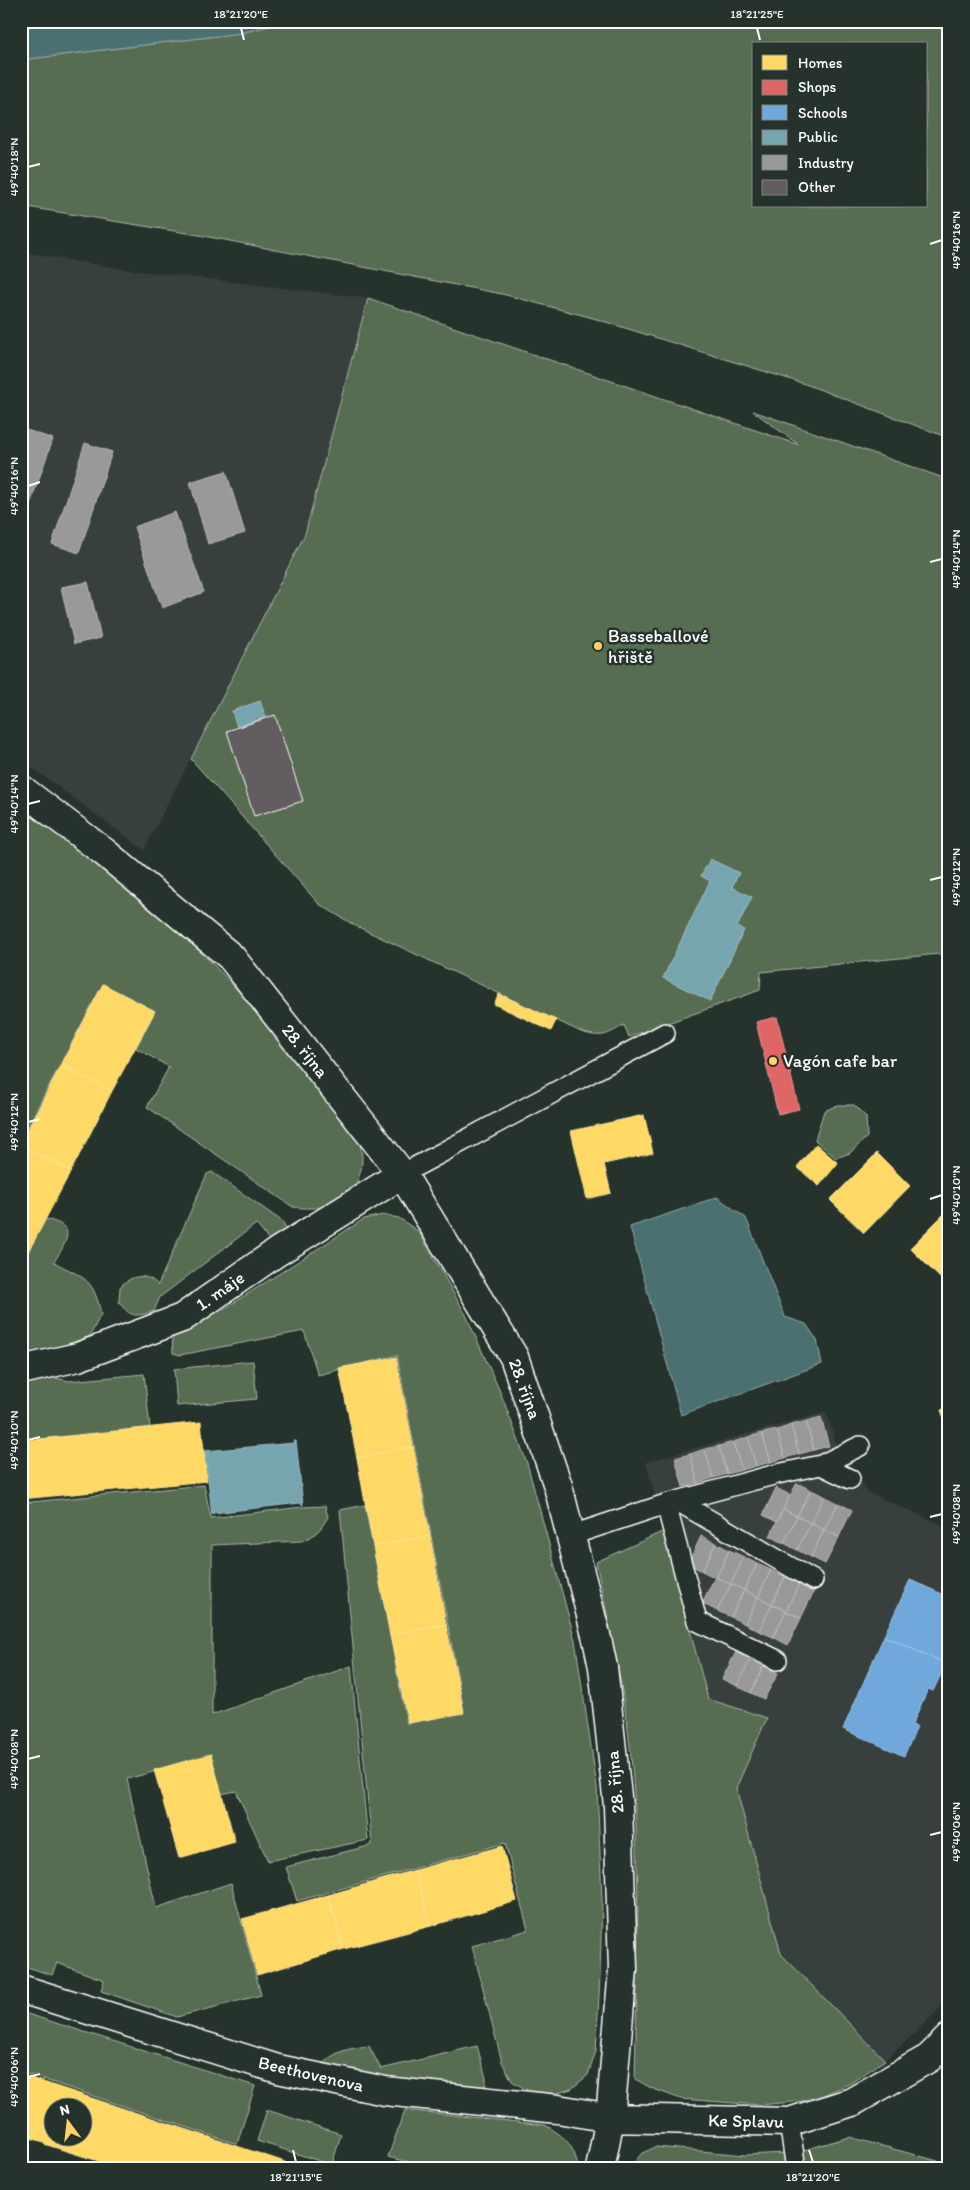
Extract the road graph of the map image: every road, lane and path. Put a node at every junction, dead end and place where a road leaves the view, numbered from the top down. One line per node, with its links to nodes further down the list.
1 (21, 789): 3 (street, 28. října)
2 (666, 1033): 3 (lane)
3 (402, 1174): 4 (street, 1. máje); 9 (street, 28. října)
4 (21, 1370)
5 (860, 1446): 6 (lane)
6 (821, 1465): 7 (lane); 8 (lane)
7 (850, 1479)
8 (671, 1502): 9 (lane); 10 (lane); 11 (lane)
9 (572, 1535): 14 (street, 28. října)
10 (813, 1580)
11 (777, 1660)
12 (21, 1989): 14 (street, Beethovenova)
13 (949, 2038): 15 (street, Ke Splavu)
14 (610, 2118): 15 (street, Ke Splavu); 16 (street, 28. října)
15 (789, 2122): 17 (lane)
16 (600, 2169)
17 (796, 2169)

